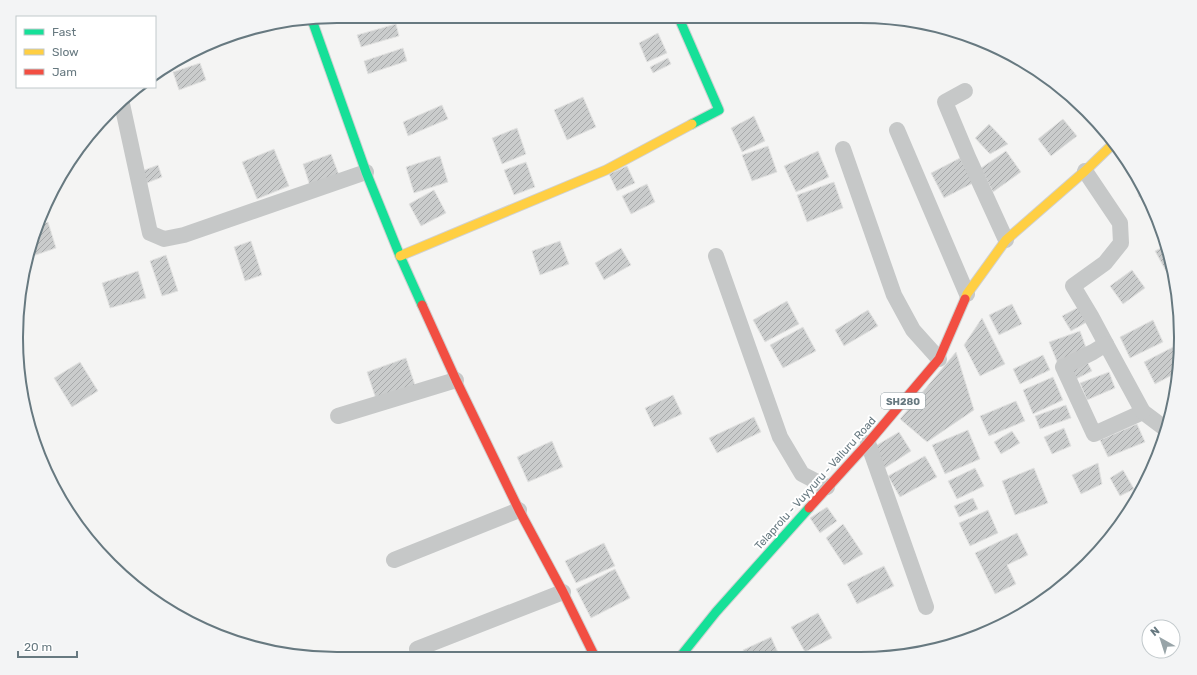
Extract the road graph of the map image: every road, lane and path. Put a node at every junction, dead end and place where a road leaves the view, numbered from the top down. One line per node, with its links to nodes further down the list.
1 (681, 23): 11 (street)
2 (314, 24): 9 (street)
3 (965, 90): 10 (street)
4 (123, 108): 9 (street)
5 (897, 130): 13 (street)
6 (1109, 147): 8 (street, Telaprolu - Vuyyuru - Valluru Road / SH280)
7 (843, 149): 15 (street)
8 (1085, 171): 10 (street, Telaprolu - Vuyyuru - Valluru Road / SH280); 14 (street)
9 (366, 172): 11 (street)
10 (1006, 240): 13 (street, Telaprolu - Vuyyuru - Valluru Road / SH280)
11 (400, 256): 16 (street)
12 (716, 256): 21 (street)
13 (967, 294): 15 (street, Telaprolu - Vuyyuru - Valluru Road / SH280)
14 (1106, 344): 17 (street); 17 (street)
15 (940, 359): 20 (street, Telaprolu - Vuyyuru - Valluru Road / SH280)
16 (456, 380): 18 (street); 22 (street)
17 (1143, 412): 19 (street)
18 (338, 416)
19 (1161, 426)
20 (868, 443): 21 (street, Telaprolu - Vuyyuru - Valluru Road / SH280); 25 (street)
21 (827, 487): 28 (street, Telaprolu - Vuyyuru - Valluru Road / SH280)
22 (519, 510): 23 (street); 24 (street)
23 (394, 560)
24 (563, 592): 26 (street); 27 (street)
25 (926, 607)
26 (417, 649)
27 (593, 652)
28 (684, 652)

